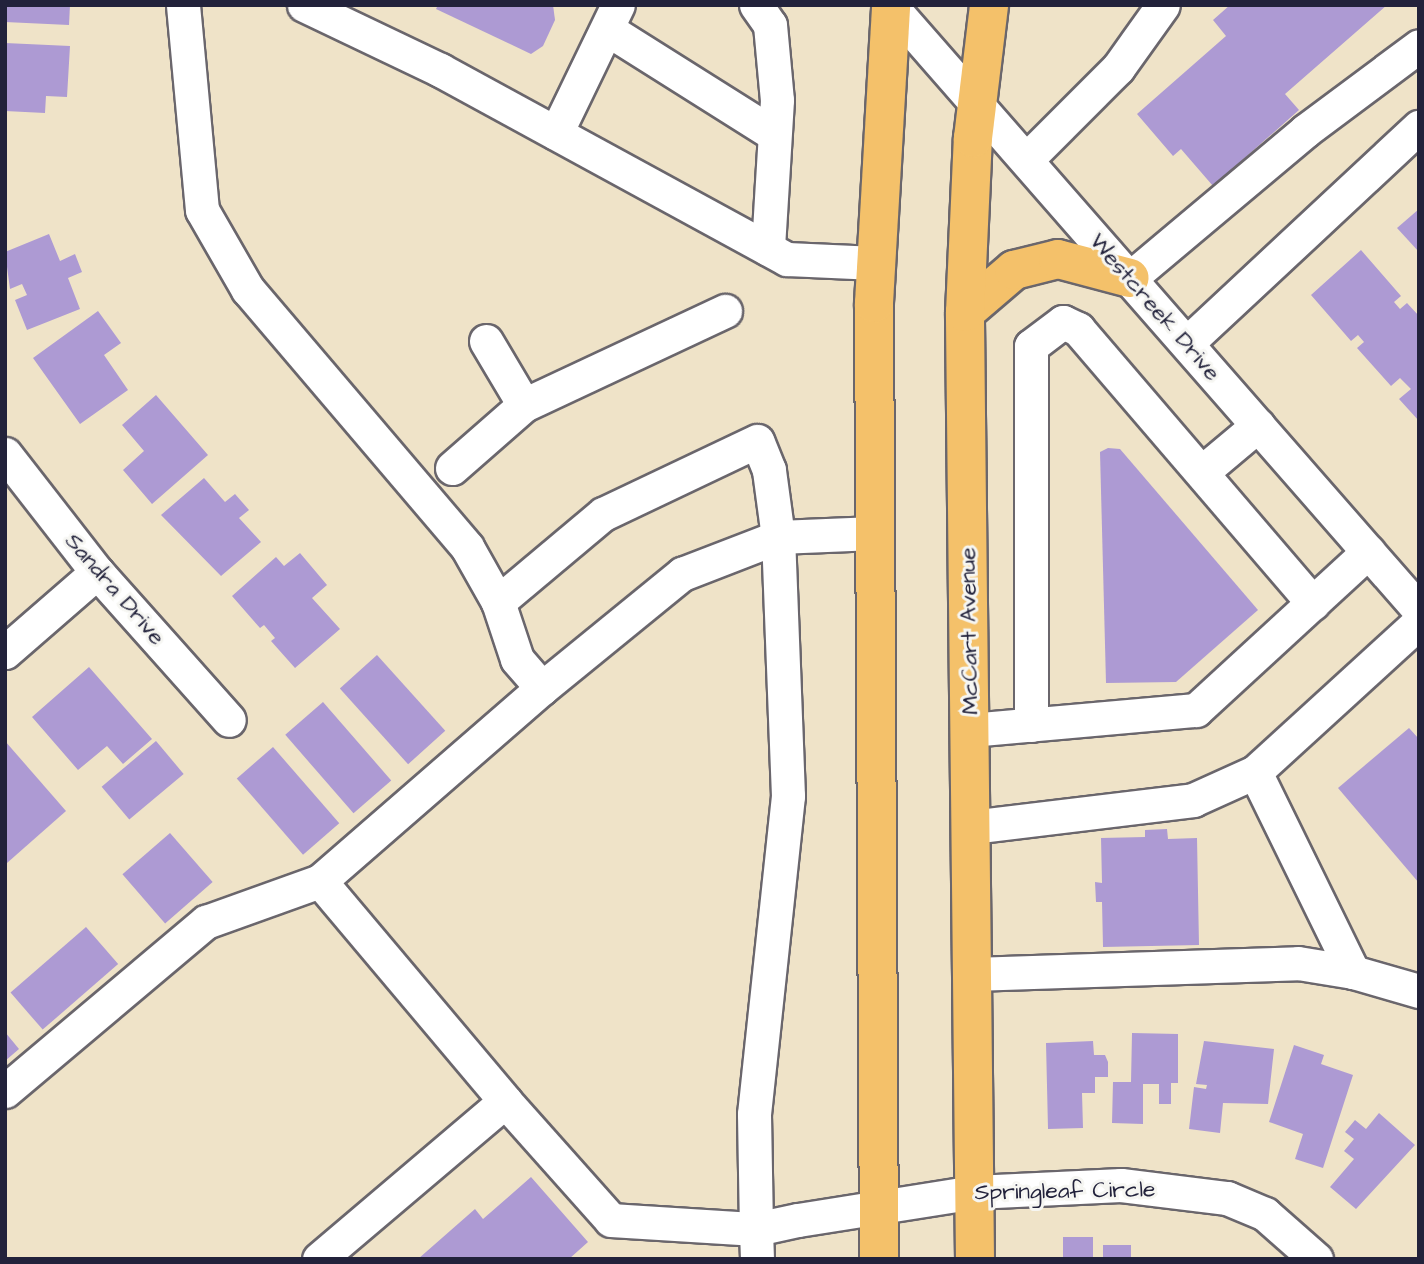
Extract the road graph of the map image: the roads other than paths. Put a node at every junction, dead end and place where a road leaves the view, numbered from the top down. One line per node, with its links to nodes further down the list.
1 (183, 5): 30 (street)
2 (304, 5): 11 (street)
3 (756, 5): 12 (street)
4 (891, 5): 9 (street, Westcreek Drive); 15 (main road)
5 (989, 5): 9 (main road, McCart Avenue)
6 (1163, 5): 13 (street)
7 (612, 17): 11 (street); 12 (street)
8 (1419, 46): 16 (street)
9 (978, 102): 13 (street, Westcreek Drive); 18 (main road, McCart Avenue)
10 (1419, 127): 20 (street)
11 (556, 133): 14 (street)
12 (774, 134): 14 (street)
13 (1027, 159): 16 (street, Westcreek Drive)
14 (768, 248): 15 (street)
15 (877, 263): 26 (main road)
16 (1130, 278): 18 (main road); 20 (street, Westcreek Drive)
17 (725, 311): 21 (street)
18 (965, 312): 38 (main road, McCart Avenue)
19 (486, 341): 21 (street)
20 (1186, 343): 22 (street, Westcreek Drive)
21 (524, 405): 24 (street)
22 (1258, 425): 25 (street); 28 (street, Westcreek Drive)
23 (5, 454): 29 (street, Sandra Drive)
24 (452, 468)
25 (1202, 472): 31 (street); 37 (street)
26 (875, 533): 27 (street); 48 (main road)
27 (778, 537): 30 (street); 35 (street); 49 (street)
28 (1368, 552): 31 (street); 32 (street, Westcreek Drive)
29 (97, 572): 34 (street); 36 (street, Sandra Drive)
30 (498, 602): 35 (street)
31 (1313, 603): 37 (street)
32 (1419, 610)
33 (1419, 622): 39 (street)
34 (5, 652)
35 (542, 688): 41 (street)
36 (229, 720)
37 (1031, 725): 38 (street)
38 (970, 730): 40 (main road, McCart Avenue)
39 (1255, 772): 40 (street); 42 (street)
40 (971, 827): 43 (main road, McCart Avenue)
41 (320, 881): 45 (street); 46 (street, Springleaf Circle)
42 (1353, 972): 43 (street); 44 (street)
43 (972, 974): 47 (main road, McCart Avenue)
44 (1419, 990)
45 (5, 1091)
46 (505, 1101): 49 (street, Springleaf Circle); 50 (street)
47 (974, 1192): 48 (street, Springleaf Circle); 52 (main road, McCart Avenue); 53 (street, Springleaf Circle)
48 (878, 1206): 49 (street, Springleaf Circle); 51 (main road)
49 (757, 1244)
50 (319, 1259)
51 (879, 1259)
52 (975, 1259)
53 (1316, 1259)

